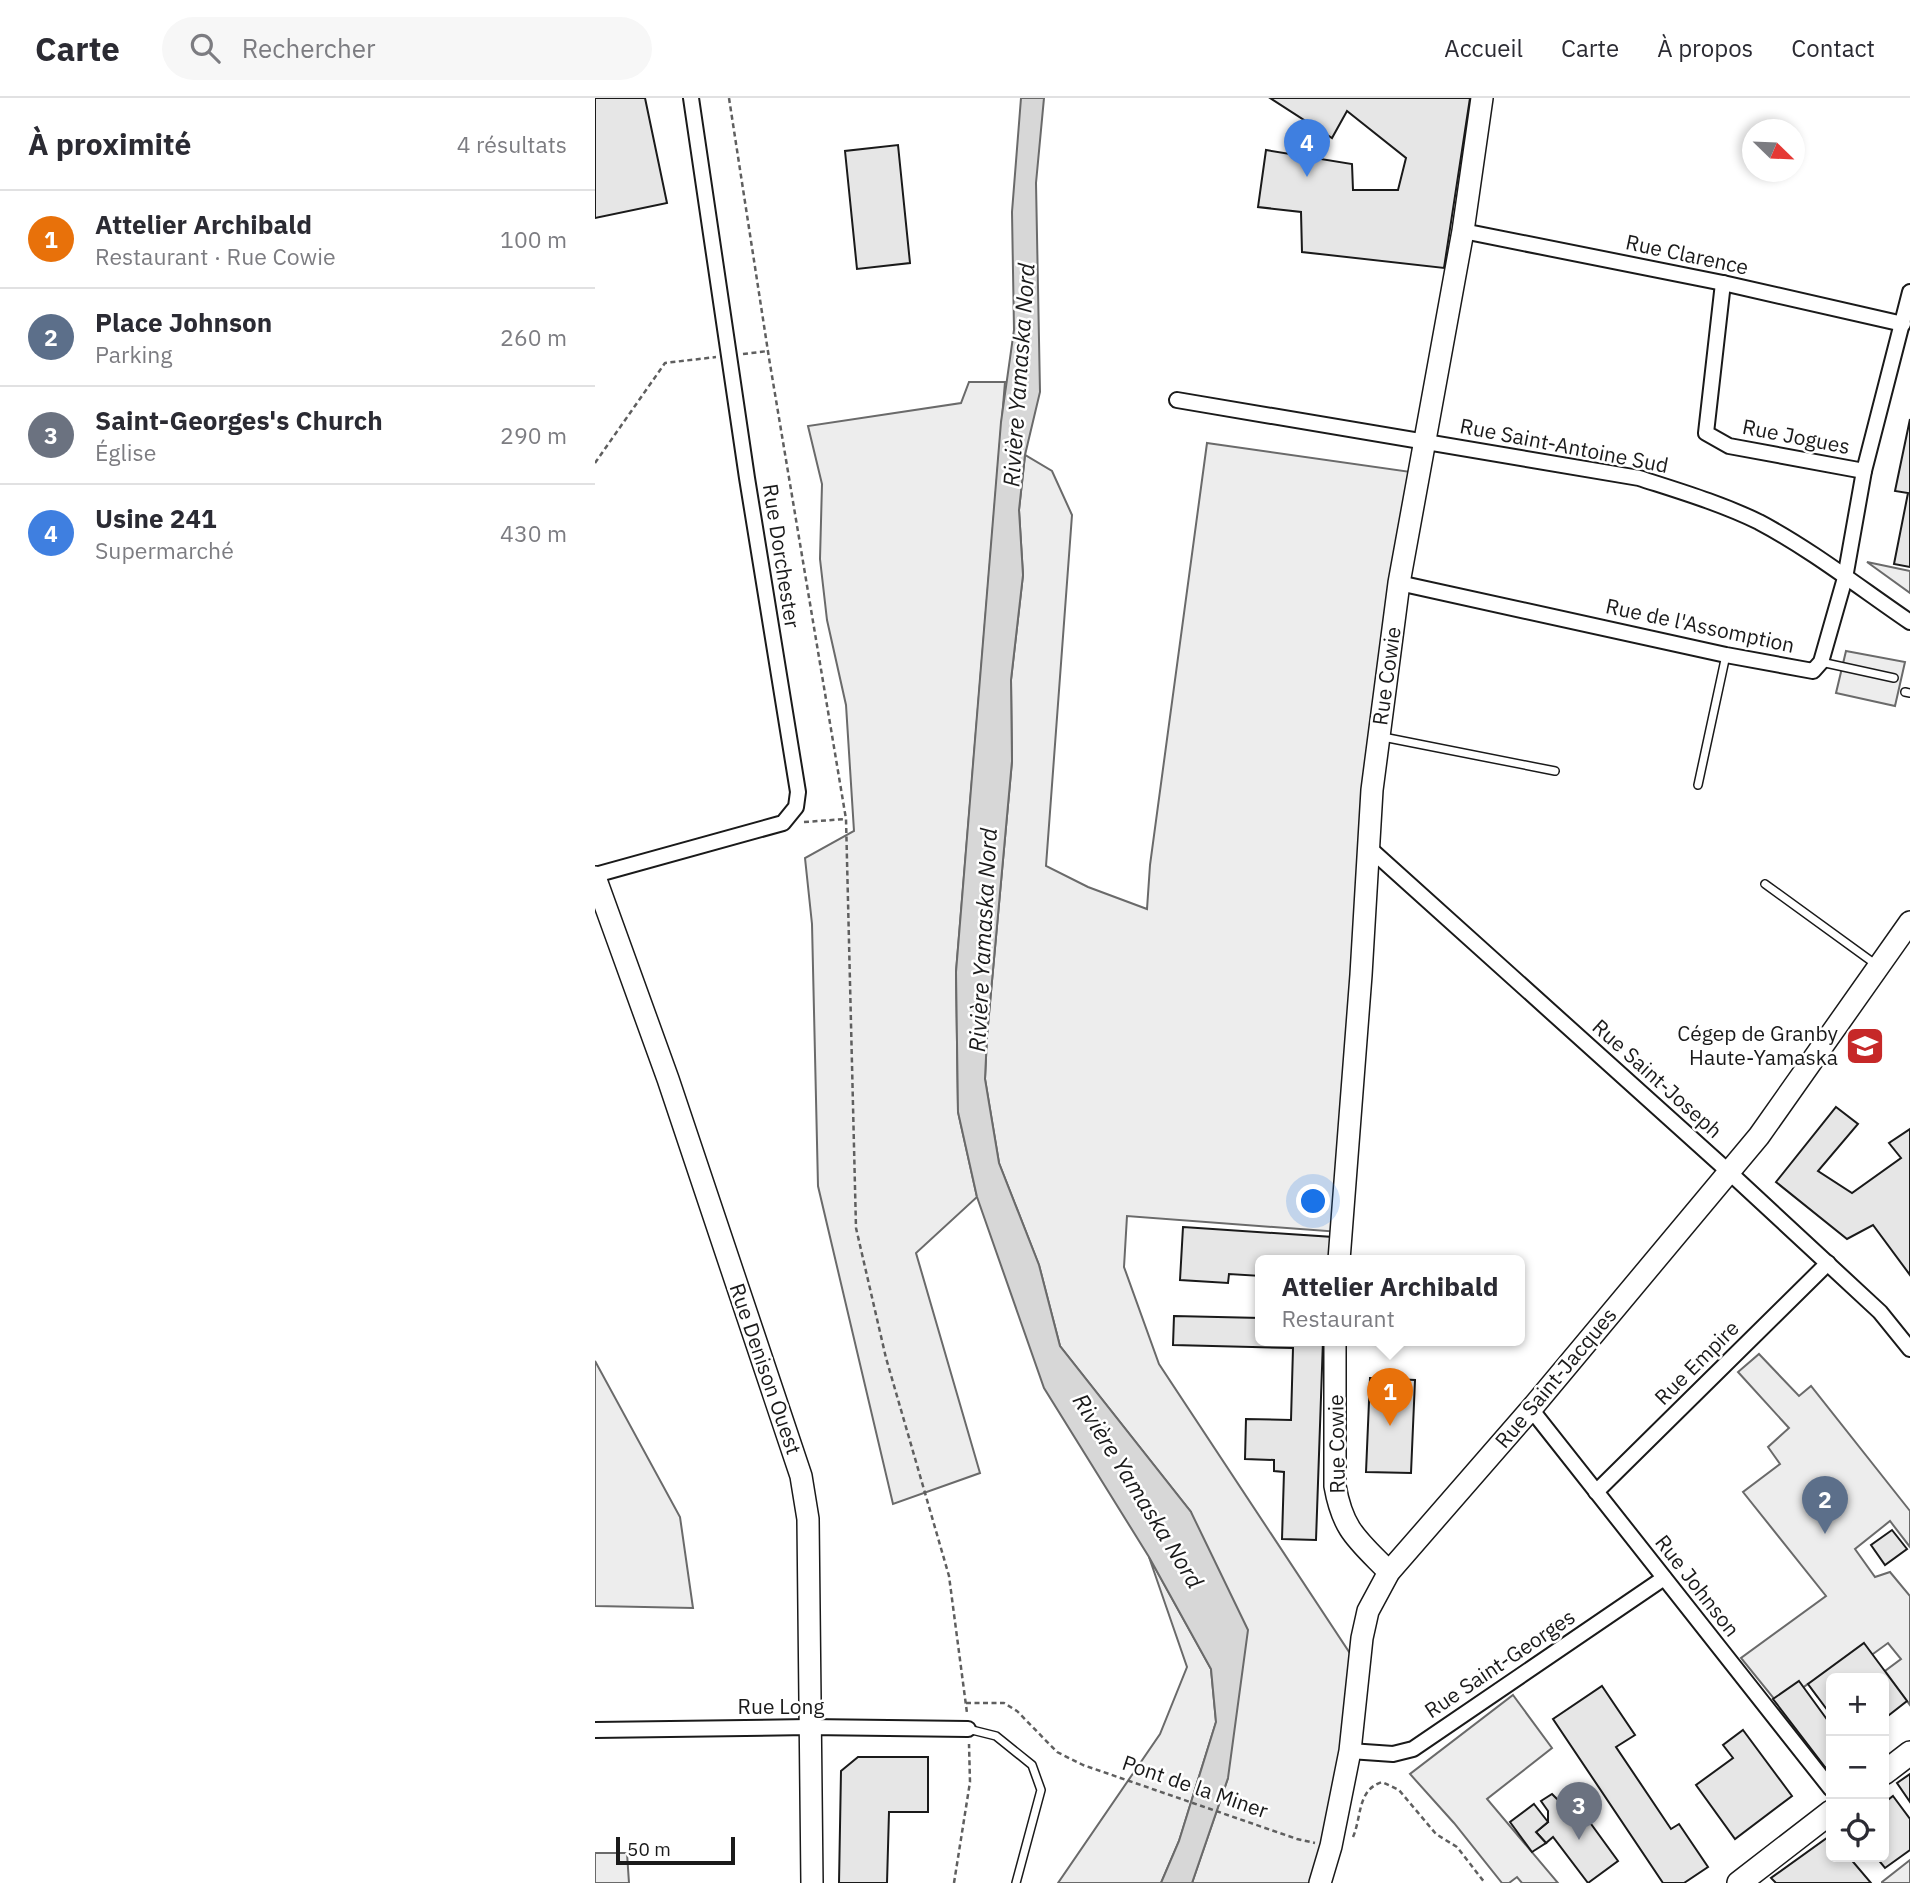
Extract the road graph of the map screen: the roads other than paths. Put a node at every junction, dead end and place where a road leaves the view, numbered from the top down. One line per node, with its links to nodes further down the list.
1 (691, 98): 20 (street, Rue Dorchester)
2 (1482, 98): 3 (street, Rue Cowie)
3 (1463, 231): 4 (street, Rue Clarence); 8 (street, Rue Cowie)
4 (1723, 283): 6 (street, Rue Clarence); 9 (street, Rue Jogues)
5 (1910, 292): 6 (street, Rue de l'Assomption)
6 (1903, 324): 9 (street, Rue de l'Assomption)
7 (1177, 400): 8 (street, Rue Saint-Antoine Sud)
8 (1425, 440): 10 (street, Rue Saint-Antoine Sud); 11 (street, Rue Cowie)
9 (1864, 471): 10 (street, Rue de l'Assomption)
10 (1845, 578): 12 (street, Rue Saint-Antoine Sud); 14 (street, Rue de l'Assomption)
11 (1399, 583): 13 (street, Rue de l'Assomption); 16 (street, Rue Cowie)
12 (1910, 622)
13 (1726, 654): 14 (street, Rue de l'Assomption); 18 (lane)
14 (1821, 662): 15 (lane)
15 (1894, 678)
16 (1379, 736): 17 (lane); 19 (street, Rue Cowie)
17 (1555, 771)
18 (1698, 785)
19 (1368, 847): 24 (street, Rue Saint-Joseph); 25 (street, Rue Cowie)
20 (595, 876): 33 (street, Rue Denison Ouest)
21 (1765, 884): 23 (lane)
22 (1910, 922): 23 (street, Rue Saint-Jacques)
23 (1879, 966): 24 (street, Rue Saint-Jacques)
24 (1729, 1172): 26 (street, Rue Saint-Joseph); 29 (street, Rue Saint-Jacques)
25 (1339, 1255)
26 (1828, 1264): 28 (street, Rue Saint-Joseph); 30 (street, Rue Empire)
27 (1335, 1346): 31 (street, Rue Cowie)
28 (1910, 1349)
29 (1531, 1409): 30 (street, Rue Johnson); 31 (street, Rue Saint-Jacques)
30 (1596, 1492): 32 (street, Rue Johnson)
31 (1389, 1572): 36 (street, Rue Saint-Jacques)
32 (1664, 1578): 36 (street, Rue Saint-Georges); 39 (street, Rue Johnson)
33 (809, 1727): 34 (street, Rue Long); 35 (street, Rue Long); 42 (street, Rue Denison Ouest)
34 (968, 1729): 43 (lane)
35 (595, 1730)
36 (1350, 1751): 44 (street, Rue Saint-Jacques)
37 (1910, 1753): 38 (main road)
38 (1889, 1769)
39 (1826, 1783)
40 (1826, 1816): 41 (main road)
41 (1751, 1879)
42 (812, 1883)
43 (1016, 1883)
44 (1320, 1883)

